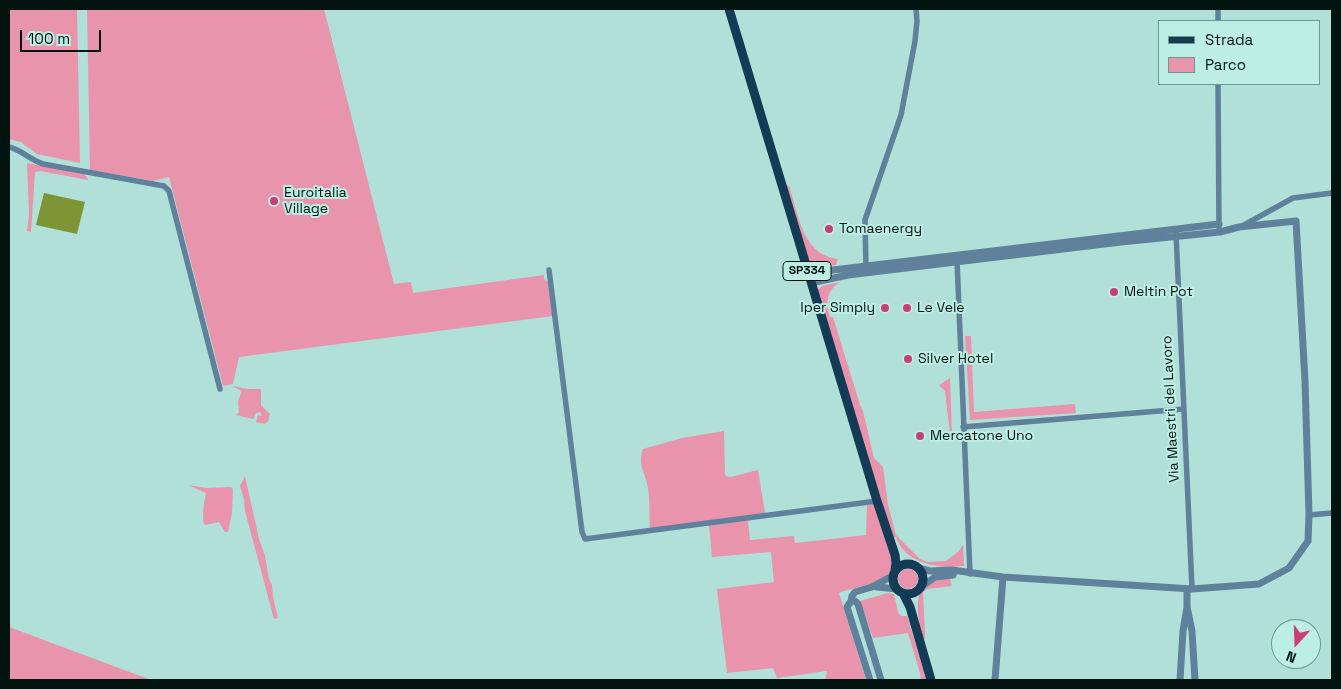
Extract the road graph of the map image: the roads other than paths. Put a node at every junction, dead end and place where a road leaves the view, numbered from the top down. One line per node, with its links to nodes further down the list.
1 (729, 9): 12 (main road, SP334)
2 (916, 9): 10 (street)
3 (1218, 85): 7 (street)
4 (9, 147): 14 (street)
5 (1332, 194): 6 (street)
6 (1239, 227): 7 (street); 19 (street)
7 (1219, 228): 8 (street)
8 (1176, 233): 9 (street); 15 (street, Via Maestri del Lavoro)
9 (957, 259): 10 (street); 16 (street)
10 (866, 269): 12 (street); 13 (street)
11 (548, 270): 17 (street)
12 (808, 273): 13 (main road, SP334)
13 (811, 283): 17 (main road, SP334)
14 (220, 389)
15 (1184, 410): 16 (street); 27 (street, Via Maestri del Lavoro)
16 (963, 427): 23 (street)
17 (876, 500): 20 (main road, SP334)
18 (1332, 513): 19 (street)
19 (1309, 515): 27 (street)
20 (887, 532): 21 (main road, SP334); 22 (main road, SP334)
21 (916, 567): 22 (main road); 23 (street); 26 (main road, SP334)
22 (894, 573): 25 (street); 28 (main road, SP334)
23 (969, 574): 24 (street); 26 (street)
24 (1003, 577): 27 (street); 37 (street)
25 (872, 587): 28 (street); 29 (street)
26 (919, 588): 28 (main road); 31 (main road, SP334)
27 (1190, 589): 30 (street)
28 (900, 591): 31 (main road, SP334)
29 (851, 601): 32 (street); 33 (street)
30 (1187, 607): 38 (street); 39 (street)
31 (916, 628): 36 (main road, SP334)
32 (874, 656): 33 (street); 35 (street)
33 (863, 659): 34 (street)
34 (870, 680)
35 (881, 680)
36 (931, 680)
37 (995, 680)
38 (1180, 680)
39 (1195, 680)

